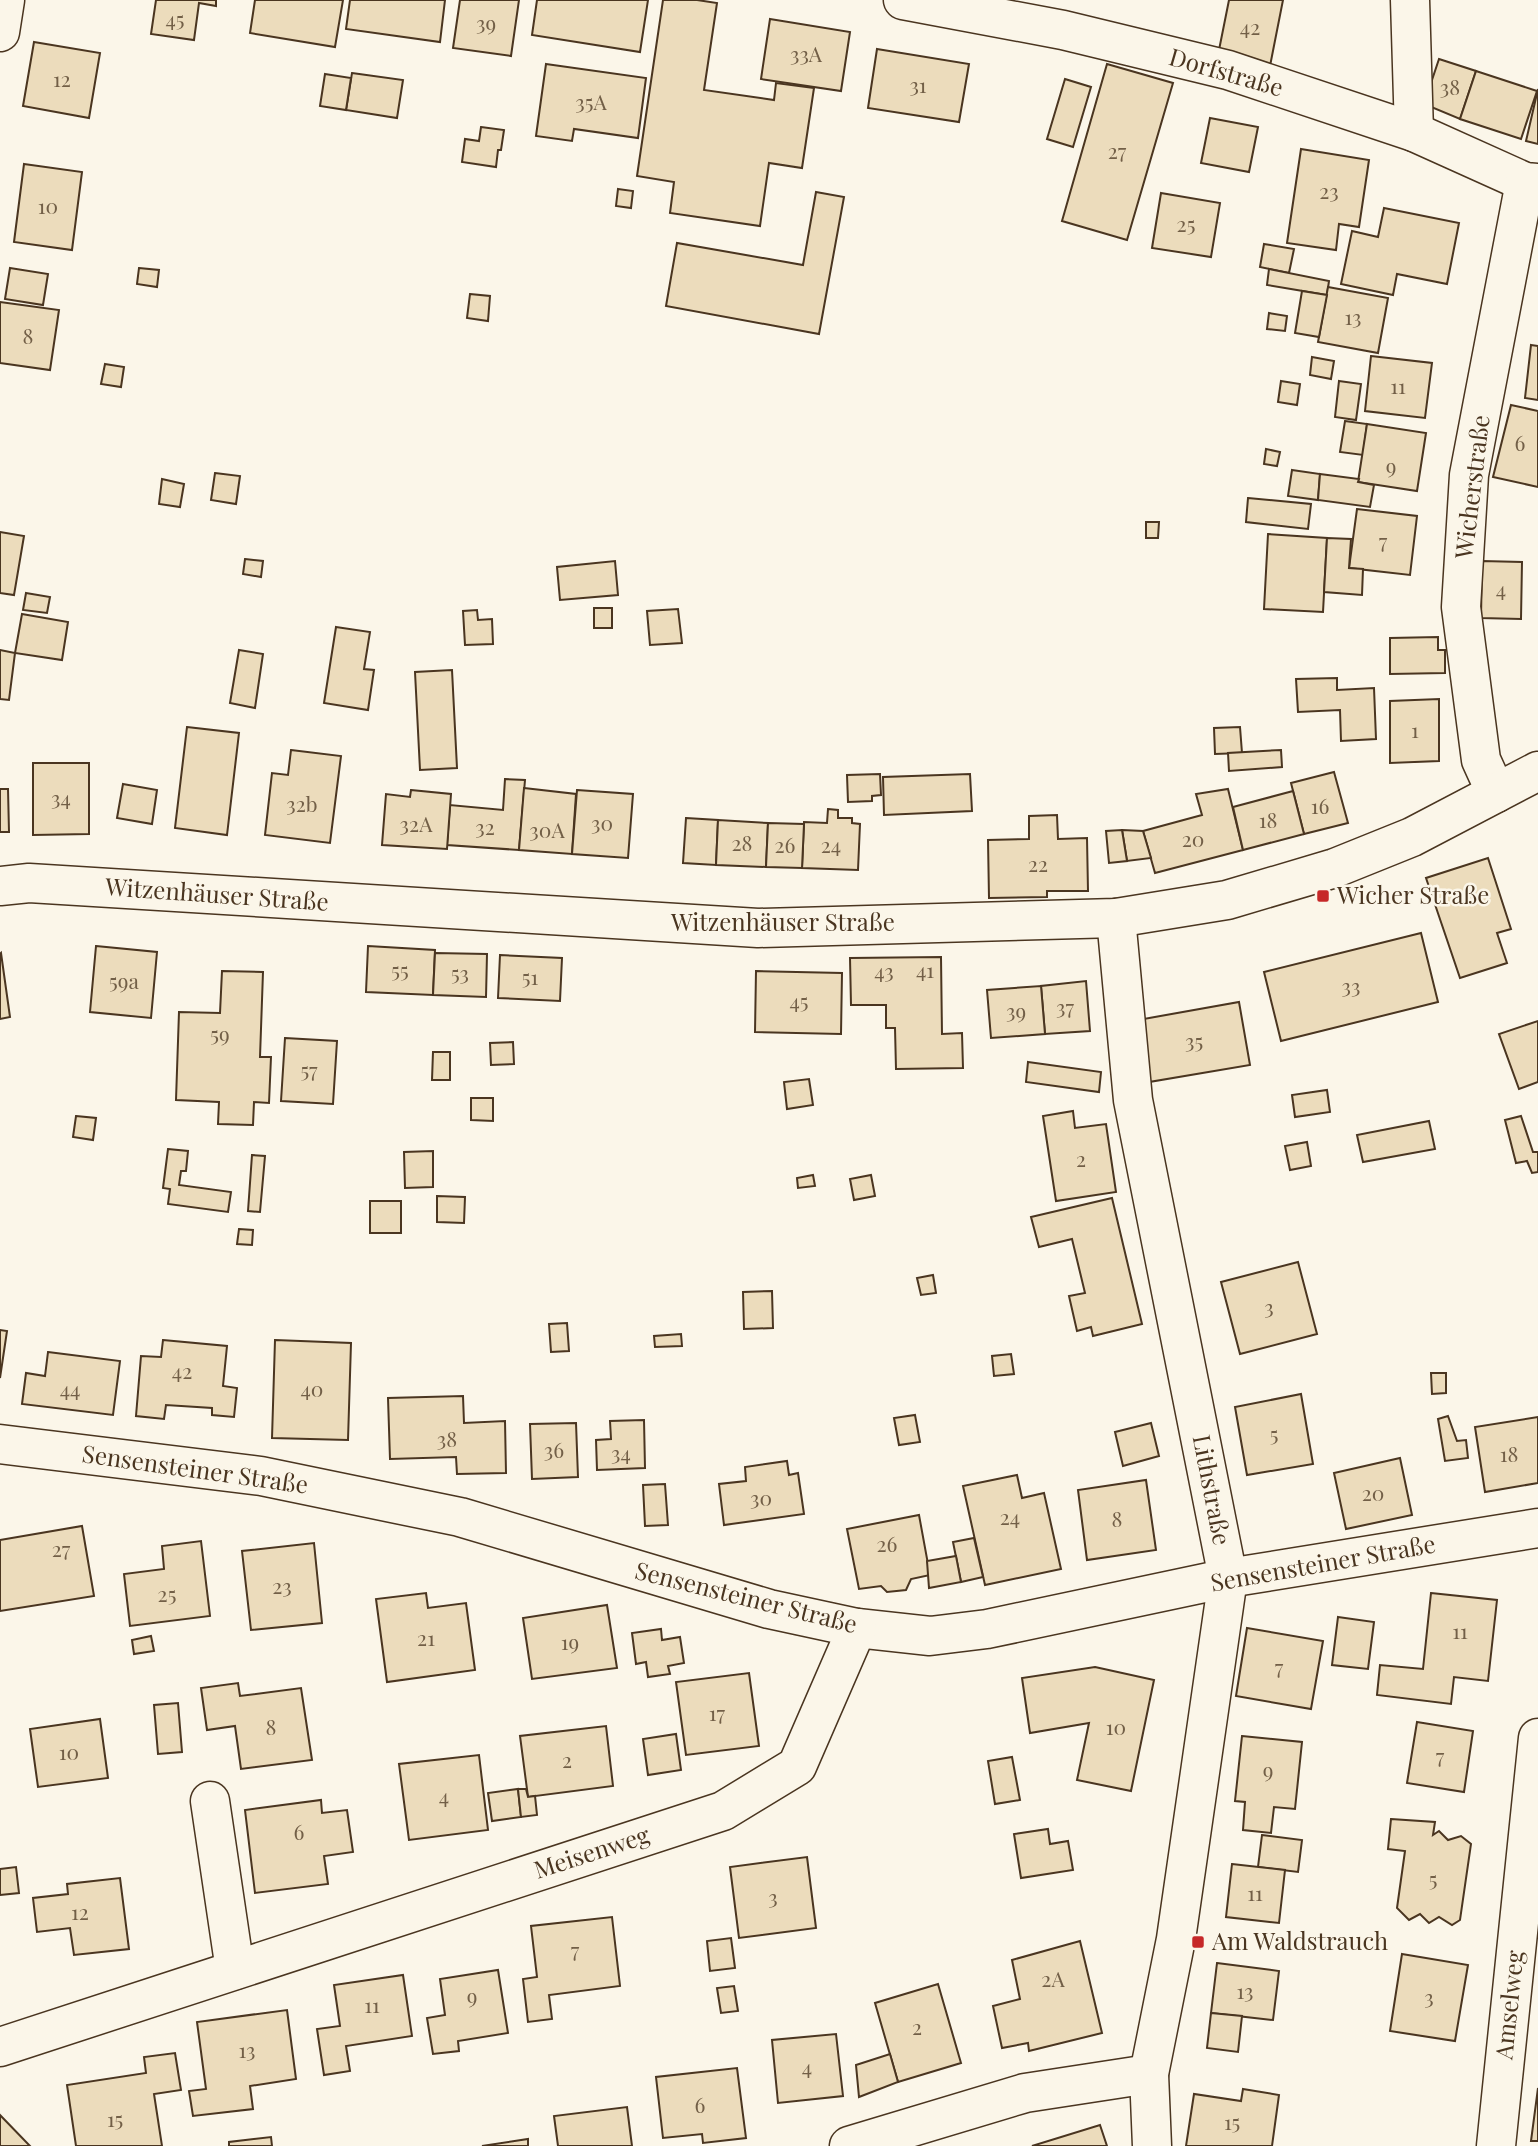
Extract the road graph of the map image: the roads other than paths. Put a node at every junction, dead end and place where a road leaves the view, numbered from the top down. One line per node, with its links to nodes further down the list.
1 (5, 0): 4 (street)
2 (903, 0): 5 (street, Dorfstraße)
3 (1410, 0): 5 (street)
4 (0, 32)
5 (1414, 132): 6 (street, Dorfstraße)
6 (1532, 182): 8 (street, Wicherstraße)
7 (1538, 771): 8 (street, Witzenhäuser Straße)
8 (1496, 793): 10 (street, Witzenhäuser Straße)
9 (0, 886): 10 (street, Witzenhäuser Straße)
10 (1115, 918): 13 (street, Lithstraße)
11 (0, 1444): 14 (street, Sensensteiner Straße)
12 (1538, 1528): 13 (street, Sensensteiner Straße)
13 (1228, 1578): 14 (street, Sensensteiner Straße); 19 (street, Lithstraße)
14 (857, 1628): 17 (street, Meisenweg)
15 (1538, 1738): 22 (street, Amselweg)
16 (210, 1801): 17 (street)
17 (235, 1970): 18 (street, Meisenweg)
18 (0, 2047)
19 (1149, 2074): 20 (street); 21 (street, Lithstraße)
20 (849, 2146)
21 (1153, 2146)
22 (1496, 2146)

